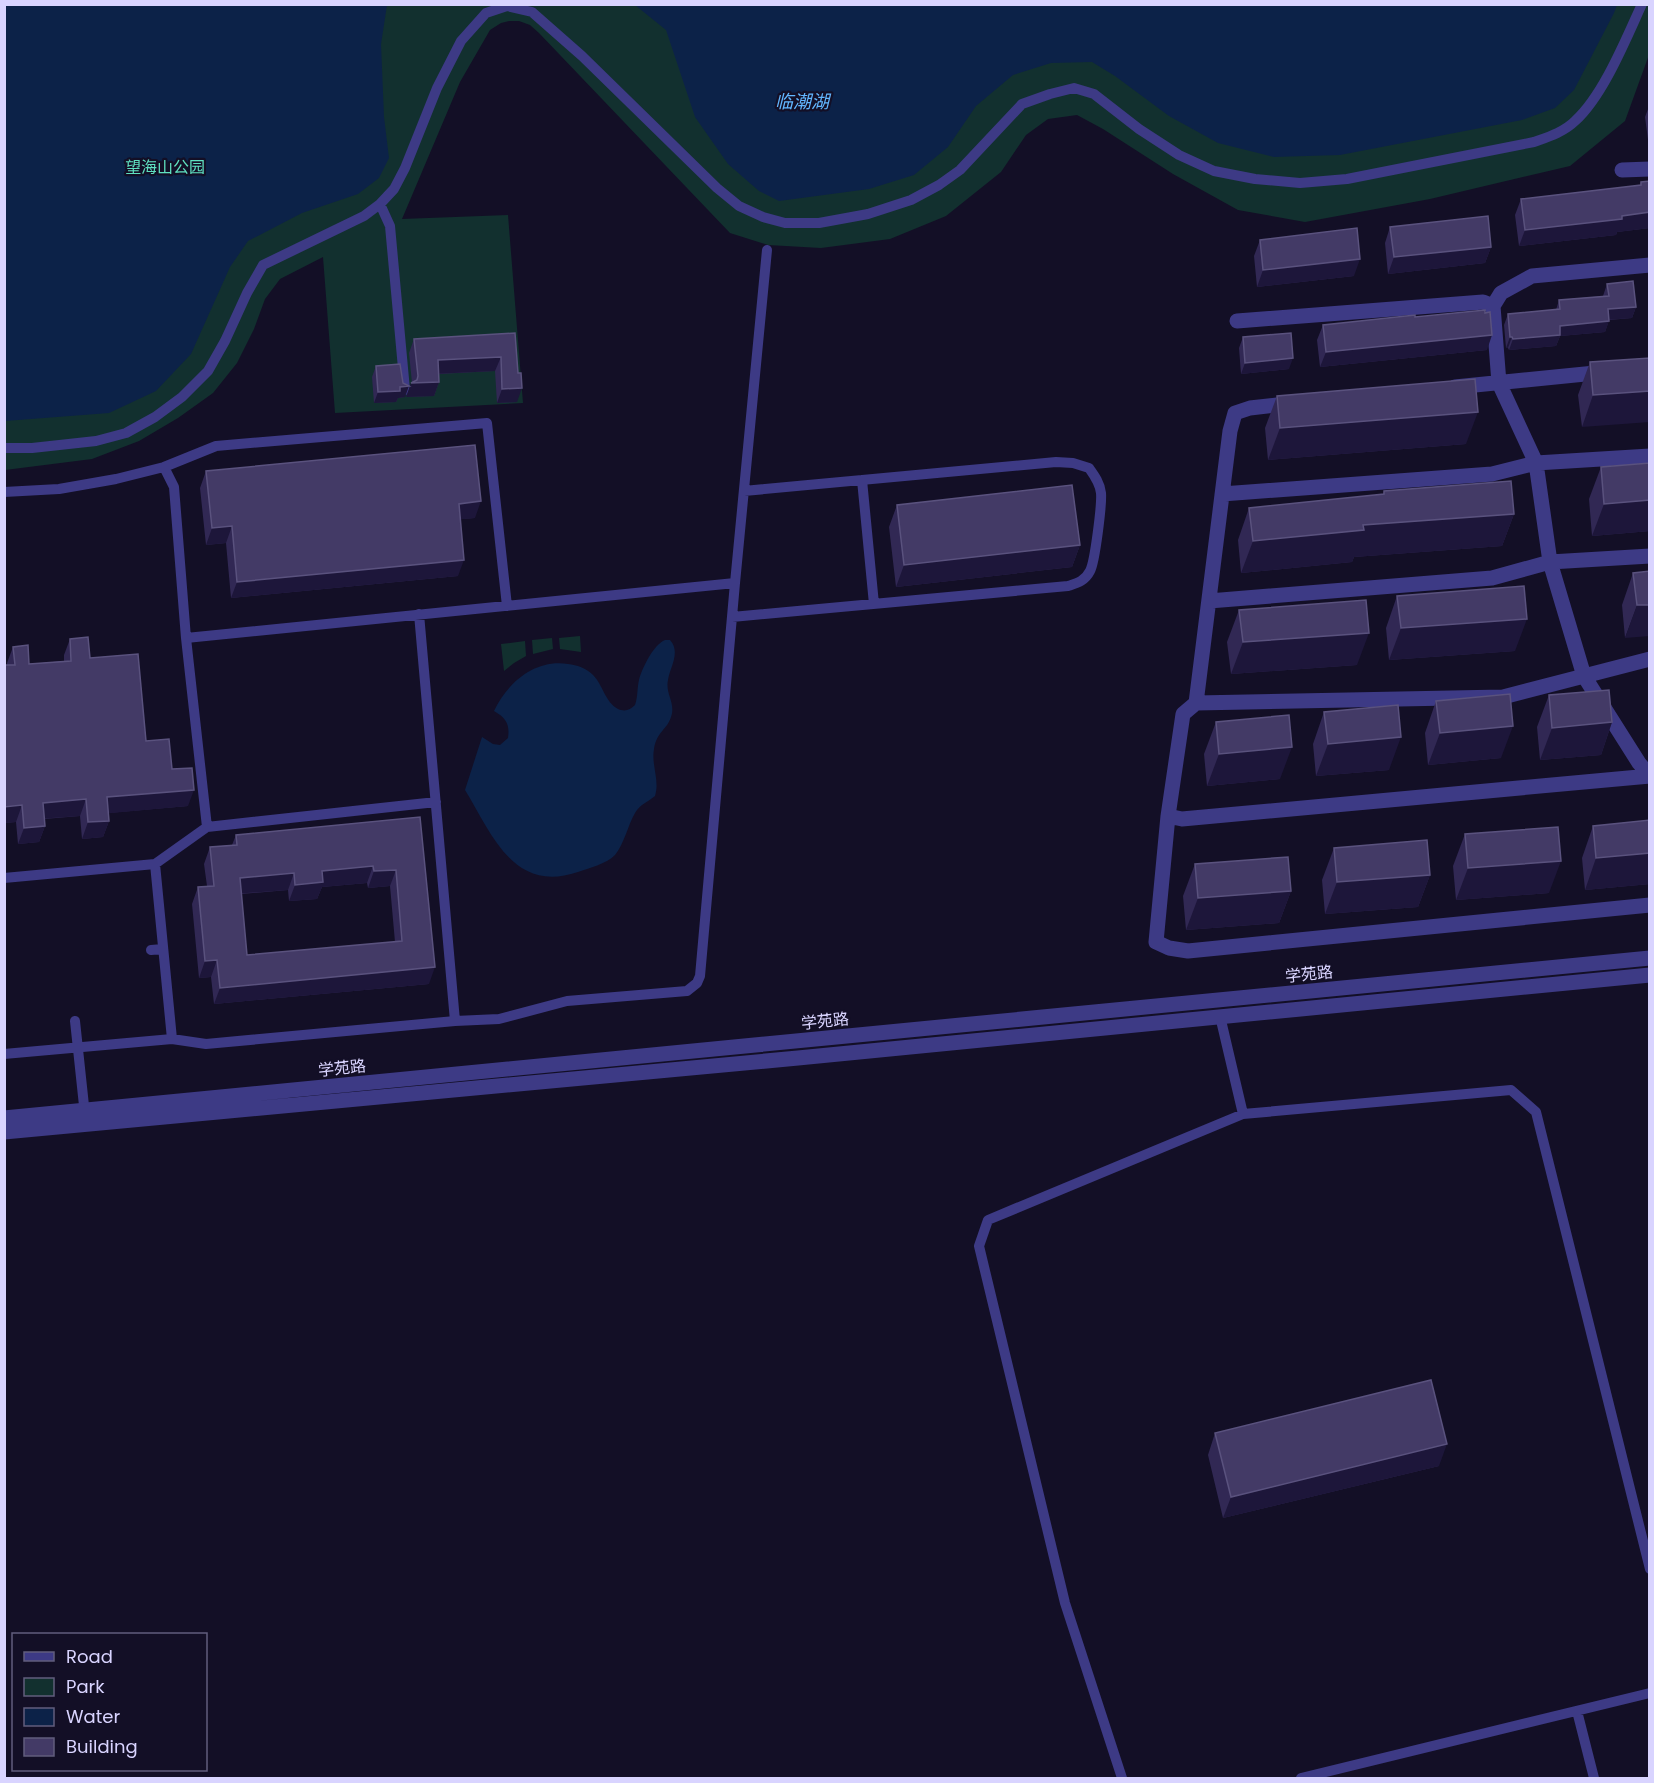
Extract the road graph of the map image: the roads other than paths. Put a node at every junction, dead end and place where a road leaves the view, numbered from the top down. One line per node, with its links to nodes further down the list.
1 (1642, 4): 4 (lane)
2 (1650, 169): 3 (street)
3 (1622, 170)
4 (380, 204): 9 (lane); 16 (lane)
5 (767, 250): 21 (lane)
6 (1650, 265): 7 (street)
7 (1493, 306): 8 (street); 12 (street)
8 (1237, 321)
9 (400, 342): 10 (lane); 14 (lane)
10 (412, 342)
11 (1615, 371): 12 (street)
12 (1499, 383): 13 (street); 18 (street)
13 (1440, 389)
14 (405, 390)
15 (1309, 402): 23 (street)
16 (4, 448)
17 (1650, 456): 18 (street)
18 (1536, 463): 23 (street); 25 (street)
19 (164, 467): 22 (lane); 29 (lane); 32 (lane)
20 (862, 480): 21 (lane); 28 (lane); 28 (lane)
21 (744, 491): 26 (lane)
22 (4, 492)
23 (1222, 494): 27 (street)
24 (1650, 556): 25 (street)
25 (1550, 562): 27 (street); 34 (street)
26 (735, 583): 29 (lane); 31 (lane)
27 (1209, 601): 35 (street)
28 (874, 604): 31 (lane)
29 (507, 606): 30 (lane)
30 (419, 614): 32 (lane); 37 (lane)
31 (732, 617): 49 (lane)
32 (186, 638): 39 (lane)
33 (1650, 659): 34 (street)
34 (1584, 676): 35 (street); 36 (street)
35 (1196, 703): 38 (street)
36 (1649, 776): 38 (street)
37 (436, 802): 39 (lane); 49 (lane)
38 (1168, 816): 42 (street)
39 (207, 827): 40 (lane)
40 (155, 864): 41 (lane); 43 (lane)
41 (4, 878)
42 (1650, 905)
43 (163, 949): 44 (lane); 50 (lane)
44 (151, 950)
45 (1650, 958): 54 (street, 学苑路)
46 (1650, 975): 47 (street, 学苑路)
47 (1220, 1016): 53 (lane); 54 (street, 学苑路)
48 (75, 1021): 51 (lane)
49 (455, 1021): 50 (lane)
50 (171, 1039): 51 (lane)
51 (78, 1048): 52 (lane); 54 (lane)
52 (4, 1054)
53 (1243, 1114): 57 (lane); 60 (lane)
54 (85, 1117): 55 (street, 学苑路); 56 (street, 学苑路)
55 (4, 1118)
56 (4, 1132)
57 (1650, 1569)
58 (1650, 1693): 59 (lane)
59 (1577, 1711): 61 (lane); 62 (lane)
60 (1122, 1779)
61 (1301, 1779)
62 (1594, 1779)

